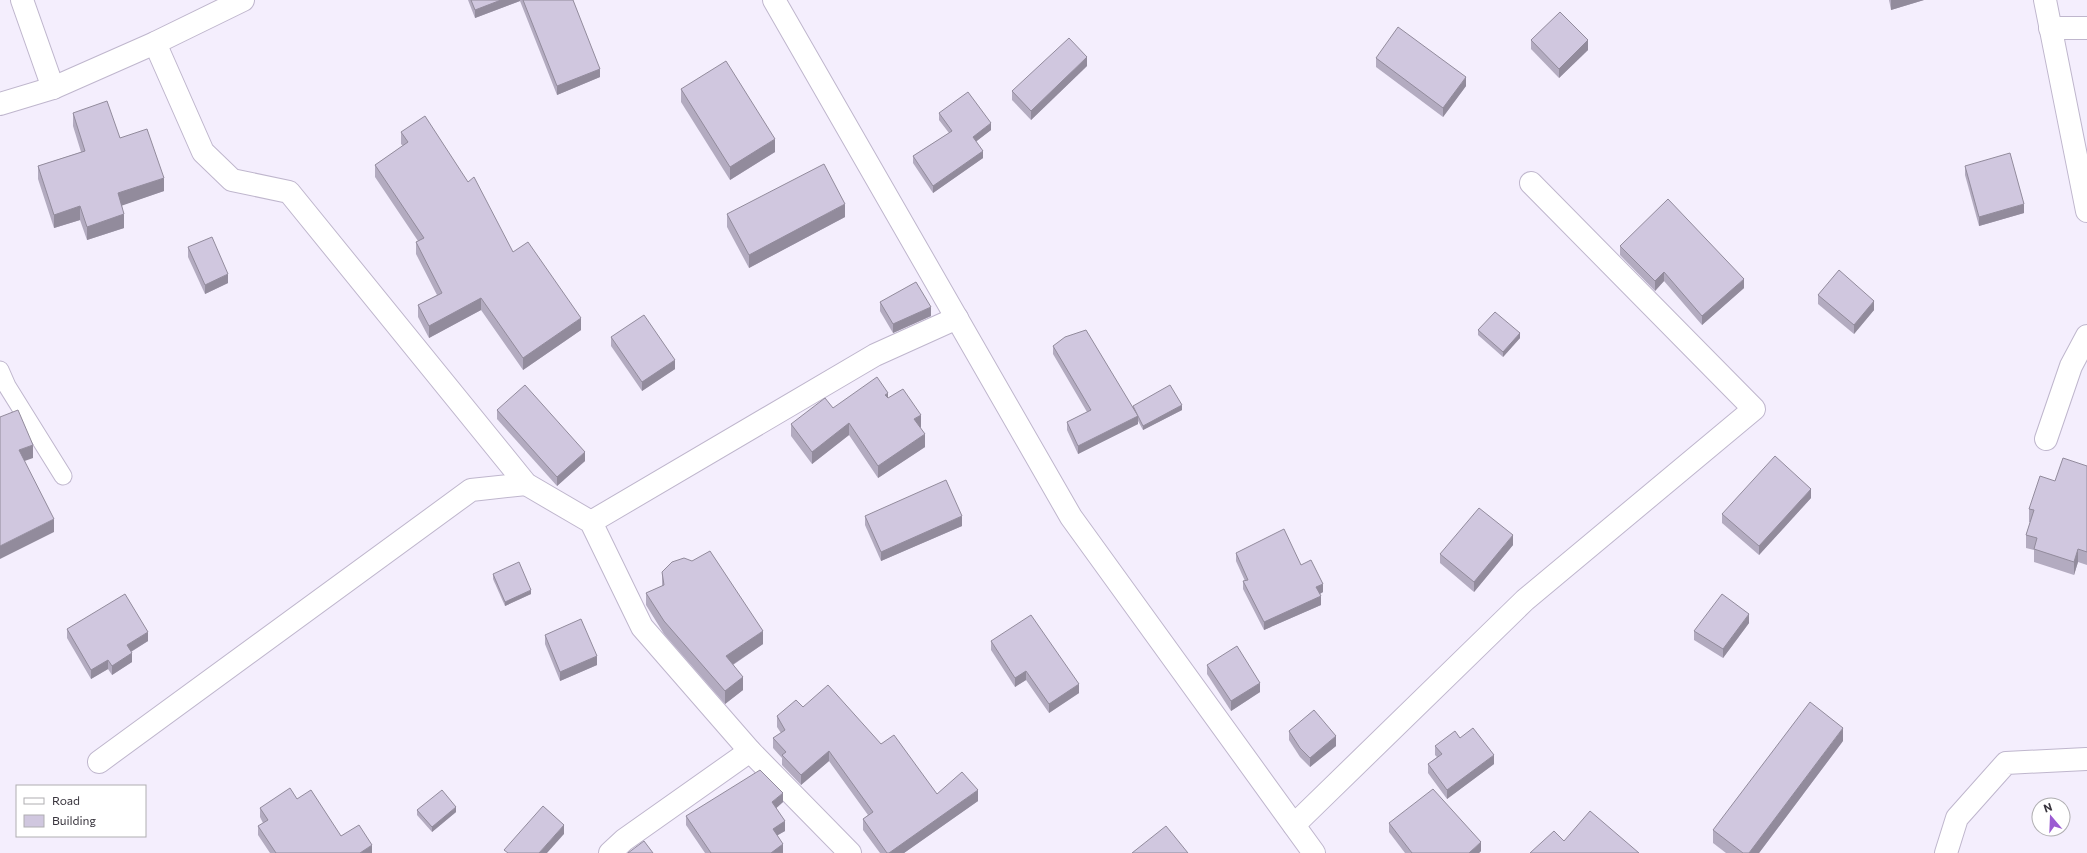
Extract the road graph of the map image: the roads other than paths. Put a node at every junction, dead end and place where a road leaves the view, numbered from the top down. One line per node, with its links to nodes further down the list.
1 (22, 0): 8 (street)
2 (243, 0): 7 (street)
3 (774, 0): 12 (street)
4 (2045, 0): 5 (street)
5 (2050, 28): 6 (street); 11 (street)
6 (2087, 28)
7 (155, 43): 8 (street); 17 (street)
8 (53, 88): 9 (street)
9 (0, 104)
10 (1531, 183): 22 (street)
11 (2087, 211)
12 (957, 318): 18 (street); 22 (street)
13 (2087, 336): 15 (street)
14 (0, 370): 16 (lane)
15 (2046, 439)
16 (63, 476)
17 (526, 484): 18 (street); 21 (street)
18 (591, 522): 19 (street)
19 (750, 751): 23 (street); 24 (street)
20 (2086, 759): 26 (street)
21 (98, 762)
22 (1294, 825): 25 (street)
23 (610, 853)
24 (850, 853)
25 (1314, 853)
26 (1946, 853)

